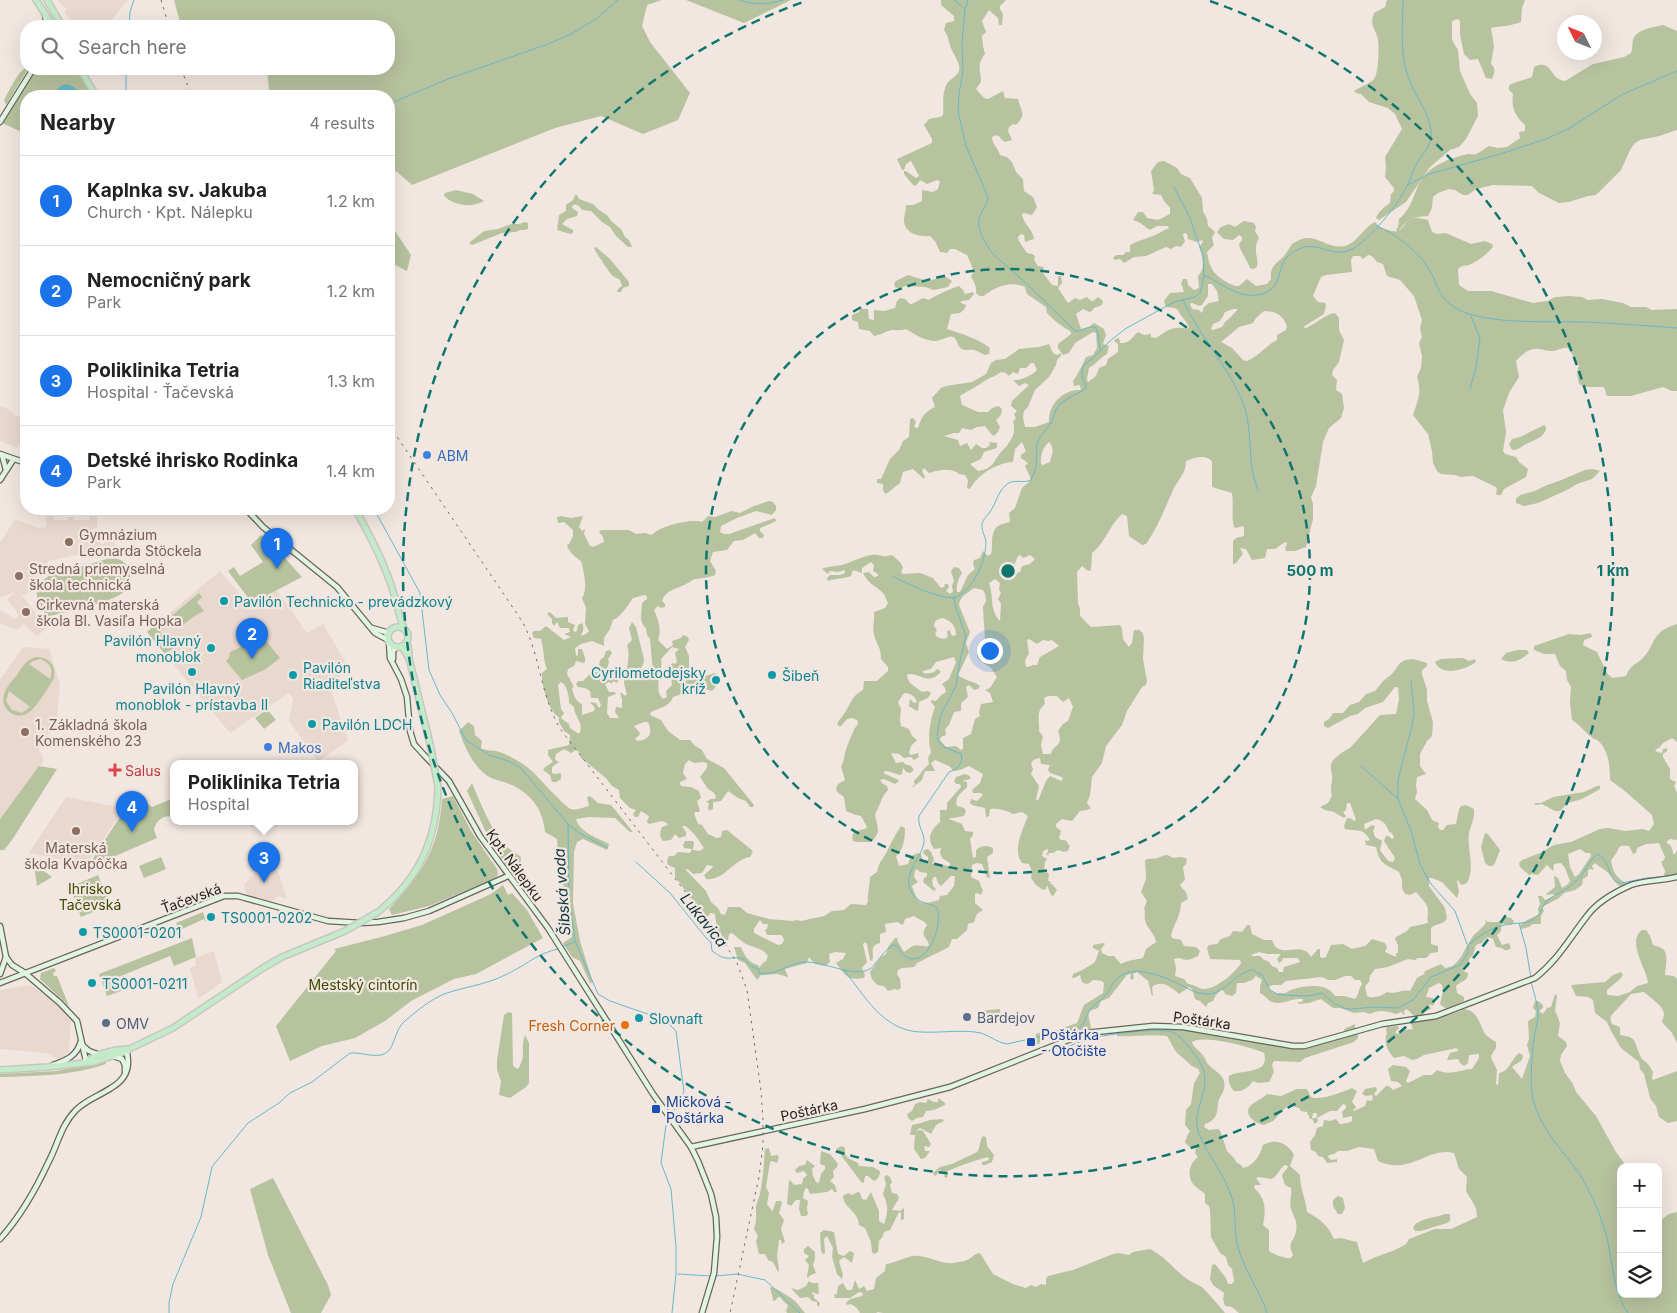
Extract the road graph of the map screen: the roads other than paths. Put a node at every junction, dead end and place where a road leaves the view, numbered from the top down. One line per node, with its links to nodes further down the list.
1 (36, 0): 3 (main road)
2 (47, 0): 6 (main road)
3 (45, 14): 4 (street); 5 (main road)
4 (46, 20)
5 (49, 20)
6 (59, 20)
7 (29, 75): 10 (street)
8 (84, 75): 9 (main road)
9 (92, 90)
10 (0, 122)
11 (1, 454): 12 (street); 14 (street)
12 (13, 460): 13 (street); 14 (street)
13 (20, 462)
14 (6, 470): 15 (street)
15 (0, 480)
16 (252, 515): 19 (street)
17 (358, 515): 18 (main road)
18 (398, 613): 20 (main road); 21 (main road)
19 (370, 628): 22 (street); 23 (street)
20 (394, 628): 21 (main road); 22 (main road)
21 (404, 629): 24 (main road)
22 (389, 633): 23 (main road)
23 (389, 641): 25 (main road); 27 (street, Kpt. Nálepku)
24 (407, 642): 25 (main road); 26 (main road)
25 (399, 647): 26 (main road); 27 (street)
26 (409, 658): 36 (main road, bridge)
27 (393, 663): 28 (street, Kpt. Nálepku)
28 (508, 876): 32 (street, Ťačevská); 43 (street, Kpt. Nálepku)
29 (1677, 877): 43 (street, Poštárka)
30 (0, 926): 31 (street)
31 (6, 957): 32 (street); 33 (street)
32 (25, 973): 34 (street, Ťačevská); 35 (street)
33 (0, 974)
34 (0, 982)
35 (82, 1042): 37 (street); 39 (street); 40 (street)
36 (126, 1049): 37 (main road); 38 (main road); 42 (street)
37 (101, 1055): 39 (main road)
38 (113, 1056): 39 (main road); 42 (street)
39 (86, 1061): 40 (main road)
40 (48, 1067): 41 (main road)
41 (0, 1070)
42 (125, 1076): 44 (street)
43 (691, 1147): 45 (street, Kpt. Nálepku)
44 (0, 1239)
45 (702, 1313)

